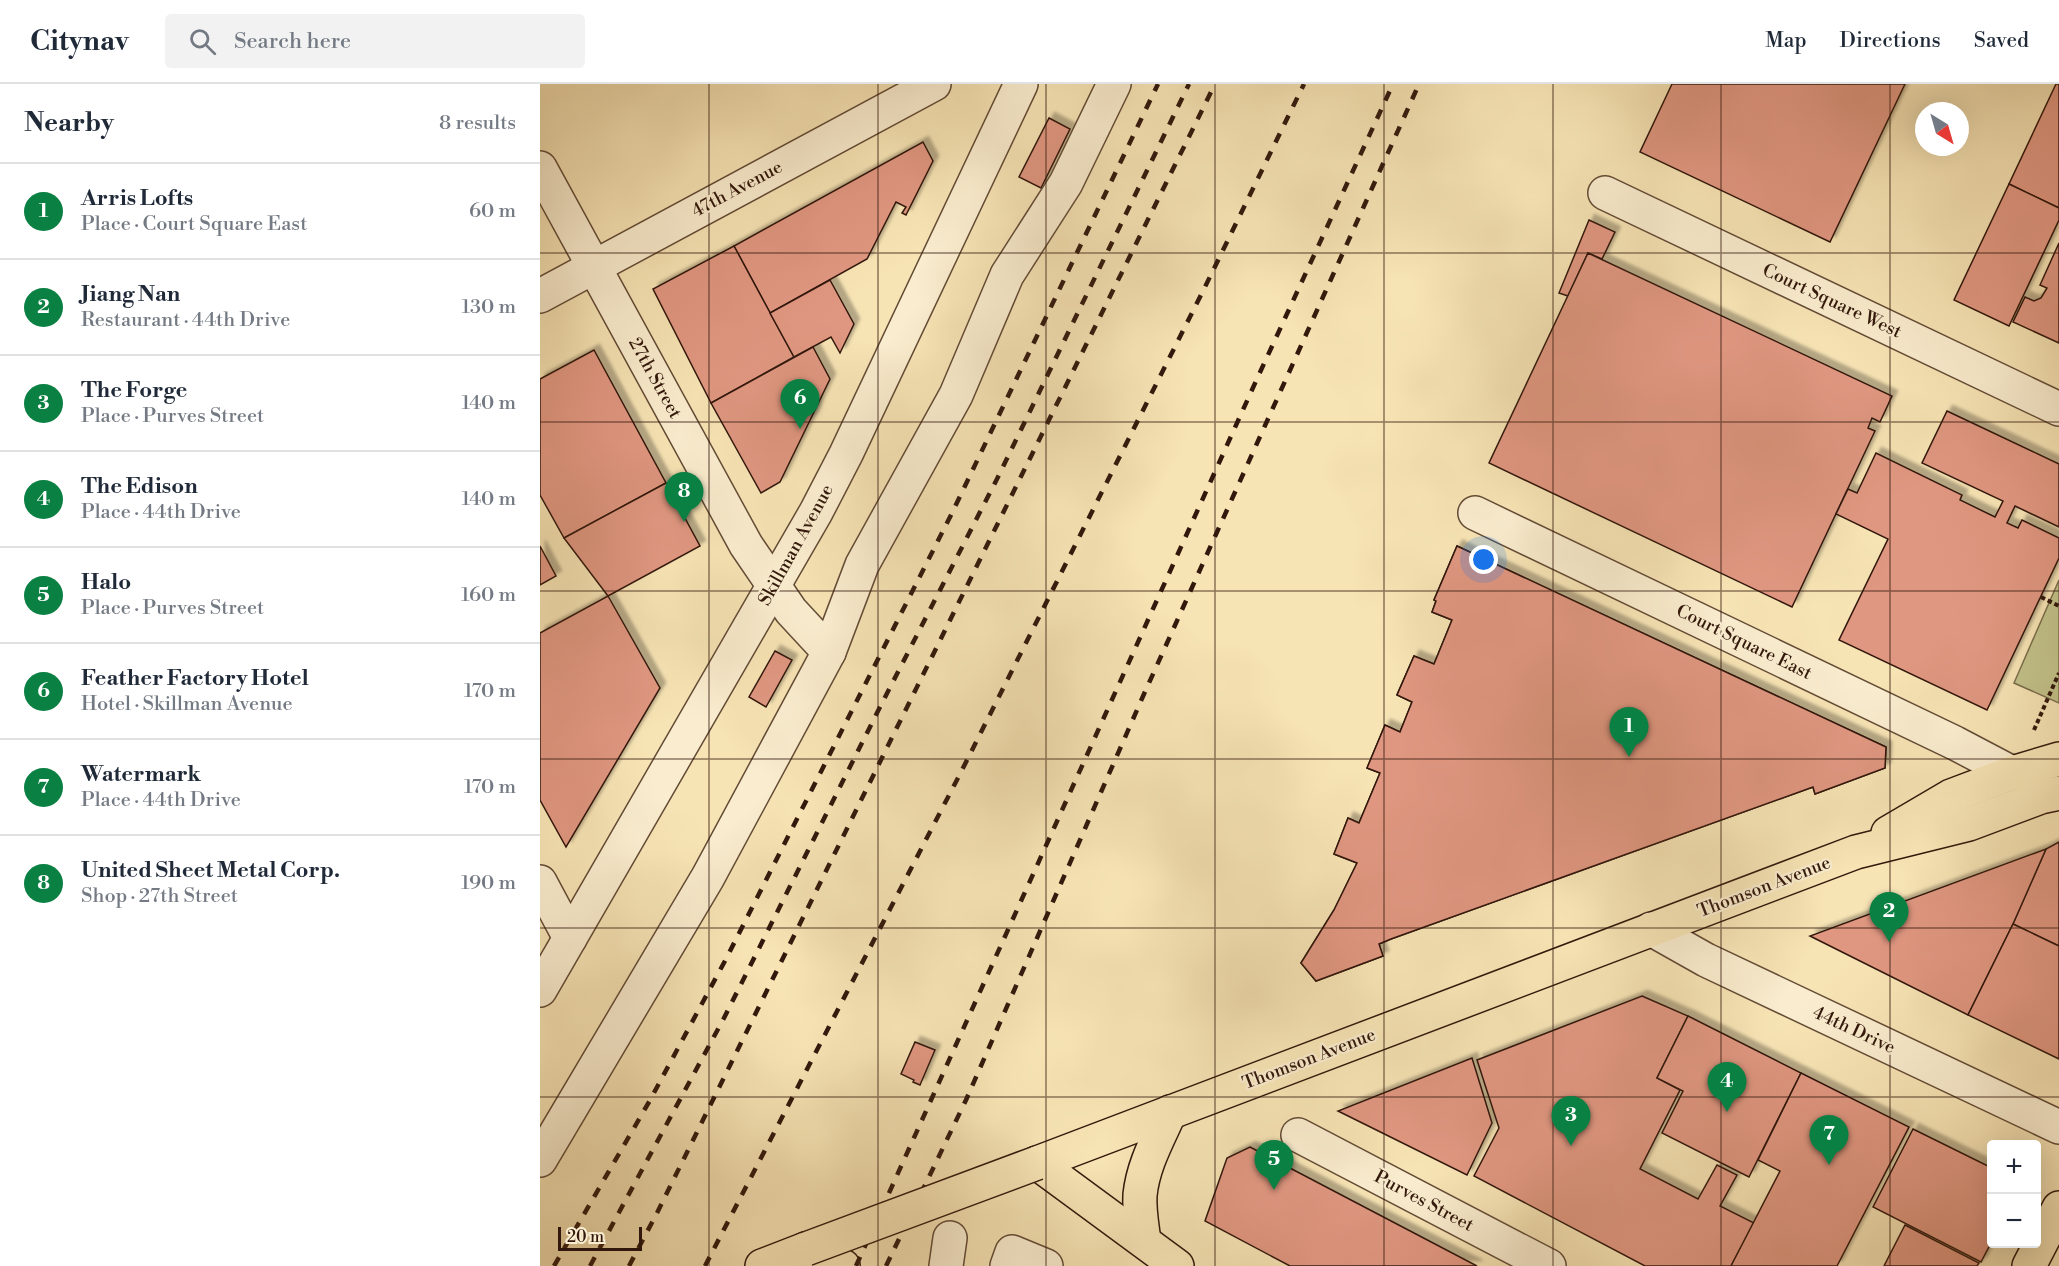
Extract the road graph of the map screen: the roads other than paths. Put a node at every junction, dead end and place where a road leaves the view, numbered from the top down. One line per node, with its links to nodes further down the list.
1 (934, 84): 6 (street, 47th Avenue)
2 (1021, 84): 10 (street, Skillman Avenue)
3 (1114, 84): 11 (street)
4 (540, 168): 6 (street, 27th Street)
5 (1605, 193): 8 (street, Court Square West)
6 (593, 266): 7 (street, 47th Avenue); 10 (street, 27th Street)
7 (540, 296)
8 (2059, 409)
9 (1474, 513): 13 (street, Court Square East)
10 (773, 586): 11 (street, 27th Street); 18 (street, Skillman Avenue)
11 (829, 652): 23 (street)
12 (2059, 759): 13 (main road, Thomson Avenue)
13 (2012, 773): 15 (main road, Thomson Avenue)
14 (2059, 793): 15 (main road, Thomson Avenue)
15 (1856, 852): 17 (main road, Thomson Avenue)
16 (540, 882): 18 (street)
17 (1651, 929): 20 (main road, Thomson Avenue); 21 (street, 44th Drive)
18 (570, 938): 19 (street, Skillman Avenue)
19 (540, 990)
20 (1170, 1112): 24 (main road, Thomson Avenue); 26 (main road)
21 (2059, 1127)
22 (1298, 1135): 33 (street, Purves Street)
23 (540, 1160)
24 (1037, 1163): 26 (main road); 27 (main road, Thomson Avenue, bridge)
25 (2059, 1208): 34 (main road)
26 (1144, 1241): 32 (main road)
27 (806, 1250): 28 (main road, Thomson Avenue); 29 (main road)
28 (762, 1266)
29 (843, 1266)
30 (1007, 1266): 31 (street)
31 (1046, 1266)
32 (1177, 1266)
33 (1549, 1266)
34 (2029, 1266)

